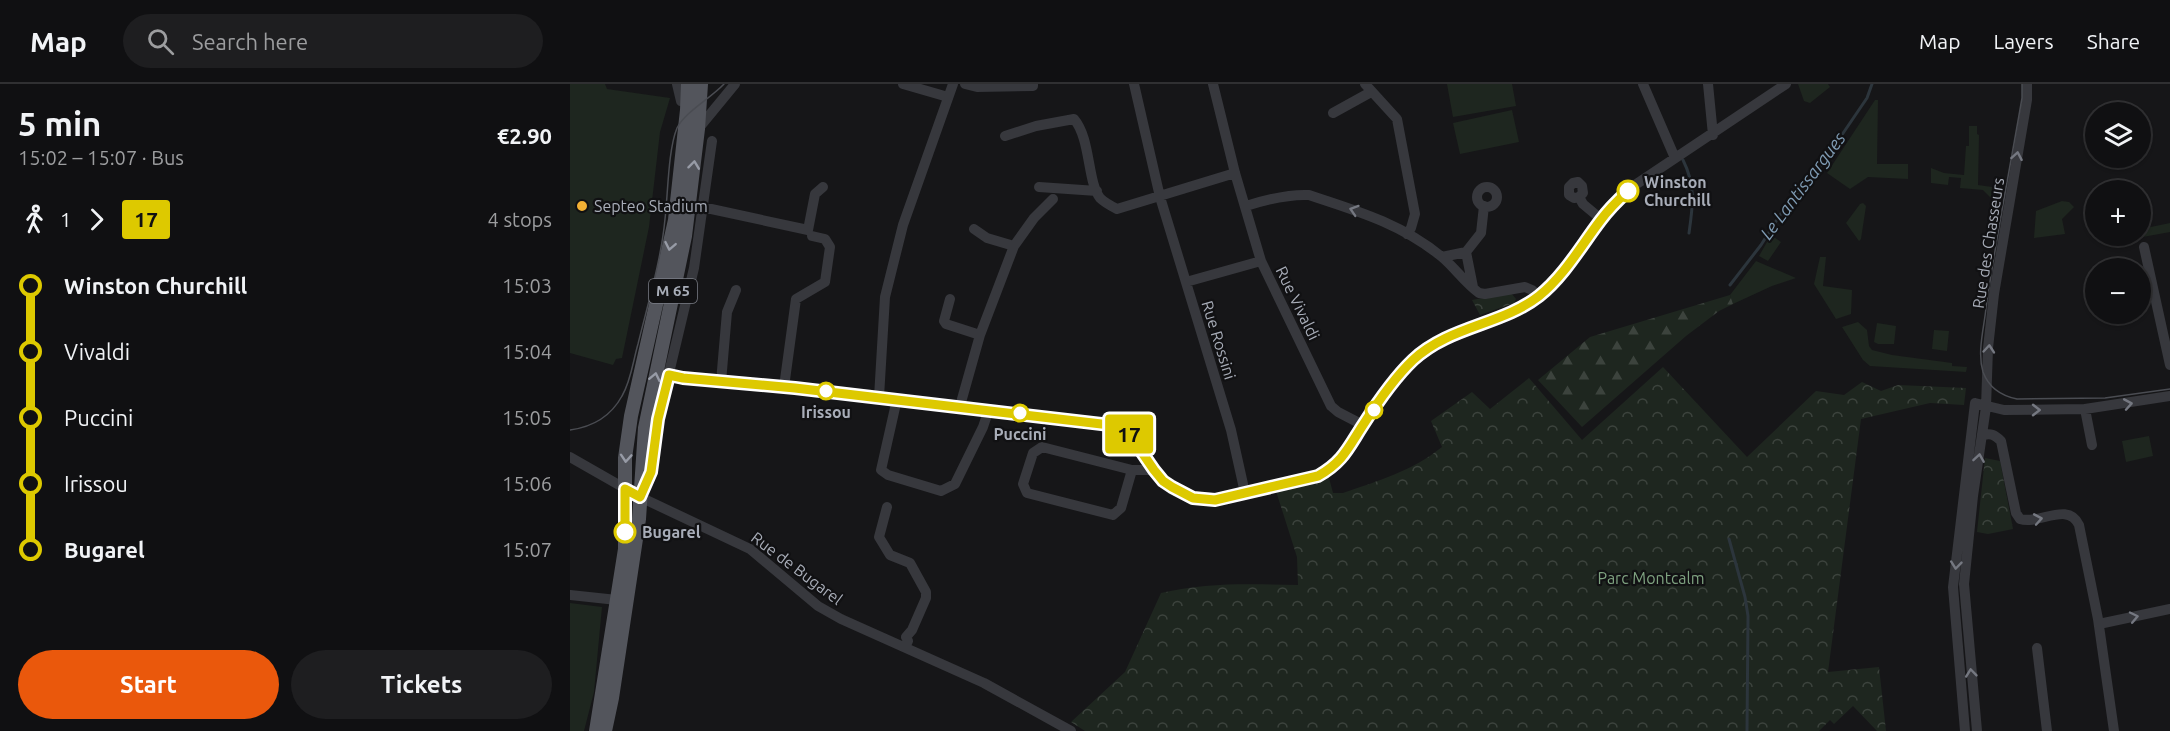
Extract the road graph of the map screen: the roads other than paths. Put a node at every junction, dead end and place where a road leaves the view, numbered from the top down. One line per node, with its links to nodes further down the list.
1 (677, 84): 18 (street)
2 (688, 84): 18 (main road, M 65)
3 (701, 84): 20 (main road, M 65)
4 (735, 84): 20 (street)
5 (903, 84): 17 (street)
6 (953, 84): 17 (street)
7 (964, 84): 8 (street)
8 (1033, 84)
9 (1134, 84): 29 (street, Rue Rossini)
10 (1213, 84): 25 (street, Rue Vivaldi)
11 (1643, 84): 24 (street)
12 (1708, 84): 21 (street)
13 (1786, 84): 16 (street)
14 (2027, 84): 59 (street, Rue des Chasseurs, one-way to 14)
15 (1368, 88): 19 (street); 37 (street)
16 (1774, 88): 21 (street)
17 (948, 97): 56 (street)
18 (684, 102): 68 (main road, M 65, one-way to 68)
19 (1333, 113)
20 (698, 129): 70 (main road, M 65, one-way to 20)
21 (1713, 135): 24 (street)
22 (1005, 136): 28 (street)
23 (712, 141): 34 (street)
24 (1675, 158): 35 (street)
25 (1235, 173): 29 (street); 32 (street, Rue Vivaldi)
26 (823, 187): 34 (street)
27 (1039, 187): 28 (street)
28 (1097, 191): 29 (street)
29 (1160, 197): 44 (street, Rue Rossini)
30 (1579, 197): 35 (street)
31 (1053, 199): 39 (street)
32 (1246, 206): 37 (street, one-way to 32); 43 (street, Rue Vivaldi)
33 (1484, 206): 41 (street)
34 (702, 207): 52 (street)
35 (1601, 219): 47 (street)
36 (974, 229): 39 (street)
37 (1407, 234): 42 (street)
38 (812, 236): 54 (street)
39 (1014, 246): 49 (street)
40 (2144, 247): 50 (street)
41 (1466, 252): 42 (street); 45 (street)
42 (1442, 257): 45 (street)
43 (1261, 261): 44 (street); 62 (street, Rue Vivaldi)
44 (1186, 282): 69 (street, Rue Rossini)
45 (1473, 288): 47 (street)
46 (736, 290): 53 (street)
47 (1539, 296): 62 (street)
48 (950, 299): 49 (street)
49 (980, 335): 58 (street)
50 (2167, 338): 51 (street)
51 (2170, 365)
52 (669, 375): 53 (street); 70 (street)
53 (721, 382): 54 (street)
54 (784, 387): 56 (street)
55 (2170, 396): 61 (street, one-way to 55)
56 (879, 397): 57 (street)
57 (897, 399): 58 (street); 60 (street)
58 (960, 406): 60 (street)
59 (1986, 407): 61 (street, one-way to 61); 63 (street, Rue des Chasseurs); 71 (street, Rue des Chasseurs)
60 (989, 409): 67 (street)
61 (2085, 409): 64 (street)
62 (1363, 425): 69 (street)
63 (1982, 436): 71 (street, Rue des Chasseurs, one-way to 63); 77 (street, one-way to 77)
64 (2092, 445)
65 (570, 457): 68 (street, Rue de Bugarel)
66 (1132, 470): 66 (street); 67 (street)
67 (1154, 470): 69 (street)
68 (625, 489): 70 (street, Rue de Bugarel); 75 (main road, M 65)
69 (1245, 493)
70 (640, 497): 78 (street, Rue de Bugarel); 81 (main road, M 65)
71 (1968, 501): 73 (street, Rue des Chasseurs)
72 (887, 507): 78 (street)
73 (1958, 588): 83 (street, Rue des Chasseurs); 84 (street, Rue des Chasseurs, one-way to 73)
74 (570, 594): 75 (street)
75 (617, 600): 80 (main road, M 65)
76 (2170, 609): 77 (street, one-way to 76)
77 (2099, 624): 86 (street)
78 (909, 639): 82 (street, Rue de Bugarel)
79 (2037, 648): 85 (street)
80 (596, 731)
81 (605, 731)
82 (1071, 731)
83 (1965, 731)
84 (1977, 731)
85 (2047, 731)
86 (2114, 731)

